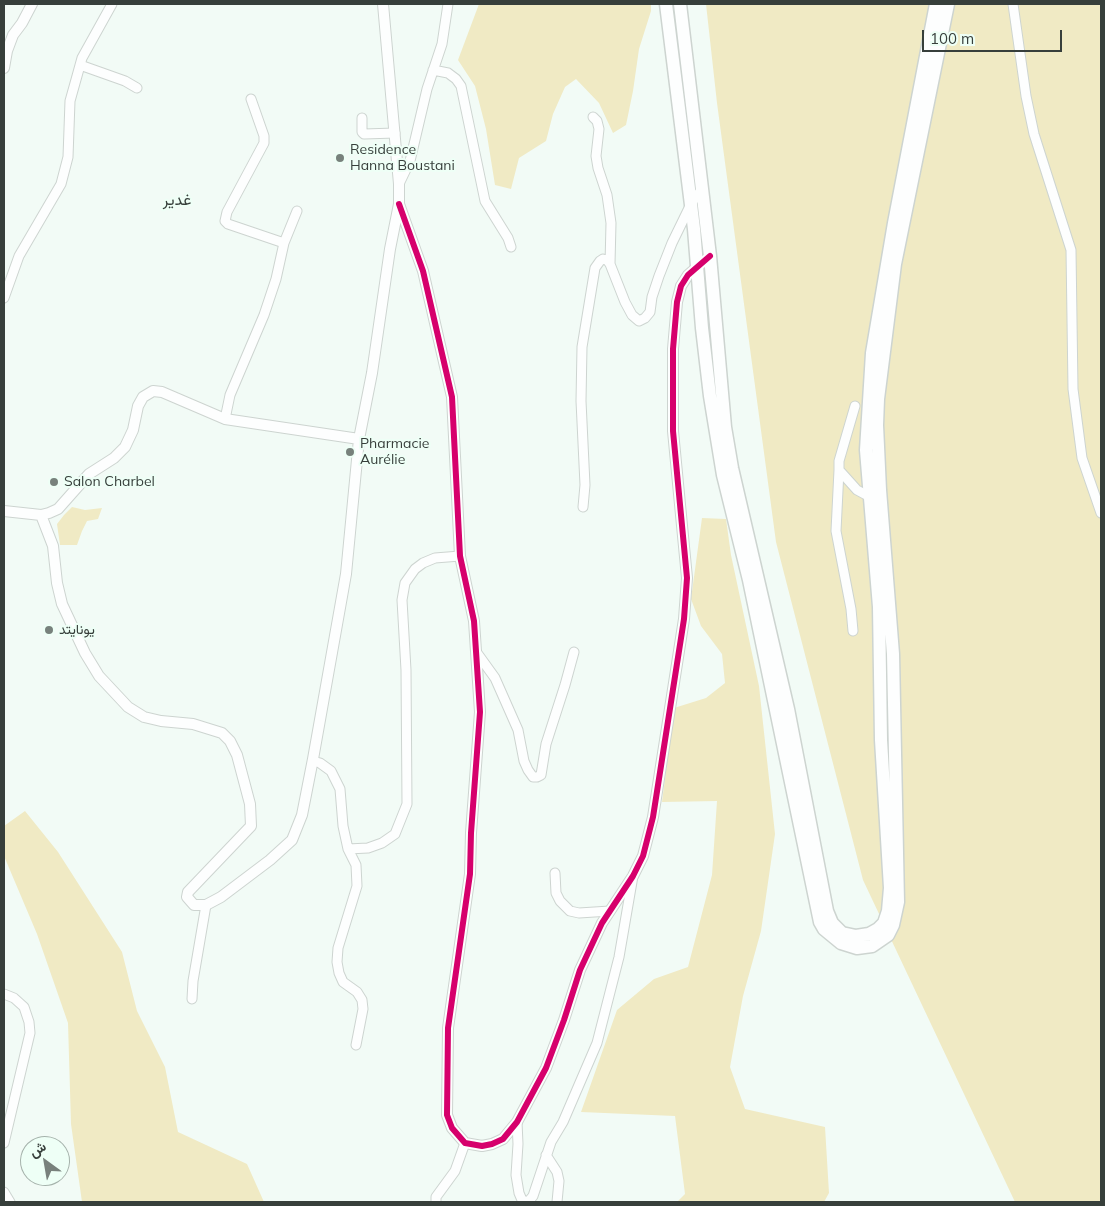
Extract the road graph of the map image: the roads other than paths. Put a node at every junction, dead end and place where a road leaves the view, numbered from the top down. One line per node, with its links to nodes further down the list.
1 (32, 4): 11 (street)
2 (112, 4): 10 (street)
3 (383, 4): 17 (street)
4 (448, 4): 12 (street)
5 (666, 4): 21 (main road)
6 (680, 4): 19 (main road)
7 (936, 4): 33 (main road)
8 (948, 4): 49 (main road)
9 (1013, 4): 36 (street)
10 (80, 65): 13 (street); 28 (street)
11 (4, 68)
12 (434, 70): 18 (street); 24 (street)
13 (137, 88)
14 (251, 99): 23 (street)
15 (593, 117): 26 (street)
16 (362, 118): 17 (street)
17 (394, 133): 18 (street)
18 (399, 184): 20 (street)
19 (701, 190): 21 (street); 25 (main road)
20 (399, 204): 31 (street); 38 (street)
21 (692, 204): 26 (street); 27 (main road)
22 (297, 211): 23 (street)
23 (284, 243): 30 (street)
24 (511, 248)
25 (710, 256): 27 (street); 48 (main road)
26 (610, 264): 34 (street)
27 (698, 266): 45 (street); 48 (main road)
28 (4, 298)
29 (855, 406): 32 (street)
30 (225, 419): 31 (street); 37 (street)
31 (359, 439): 42 (street)
32 (839, 470): 33 (street); 39 (street)
33 (870, 497): 49 (main road)
34 (583, 507)
35 (4, 511): 37 (street)
36 (1101, 513)
37 (41, 515): 46 (street)
38 (460, 556): 41 (street); 43 (street)
39 (853, 630)
40 (574, 652): 41 (street)
41 (477, 653): 55 (street)
42 (313, 761): 43 (street); 46 (street)
43 (348, 849): 52 (street)
44 (555, 873): 47 (street)
45 (633, 876): 47 (street); 56 (street)
46 (206, 905): 51 (street)
47 (610, 911): 53 (street)
48 (828, 926): 49 (main road)
49 (870, 940)
50 (4, 994): 54 (street)
51 (192, 999)
52 (356, 1046)
53 (517, 1122): 55 (street); 56 (street)
54 (4, 1143)
55 (465, 1143): 59 (street)
56 (546, 1155): 60 (street)
57 (4, 1192): 58 (street)
58 (10, 1202)
59 (436, 1202)
60 (557, 1202)

